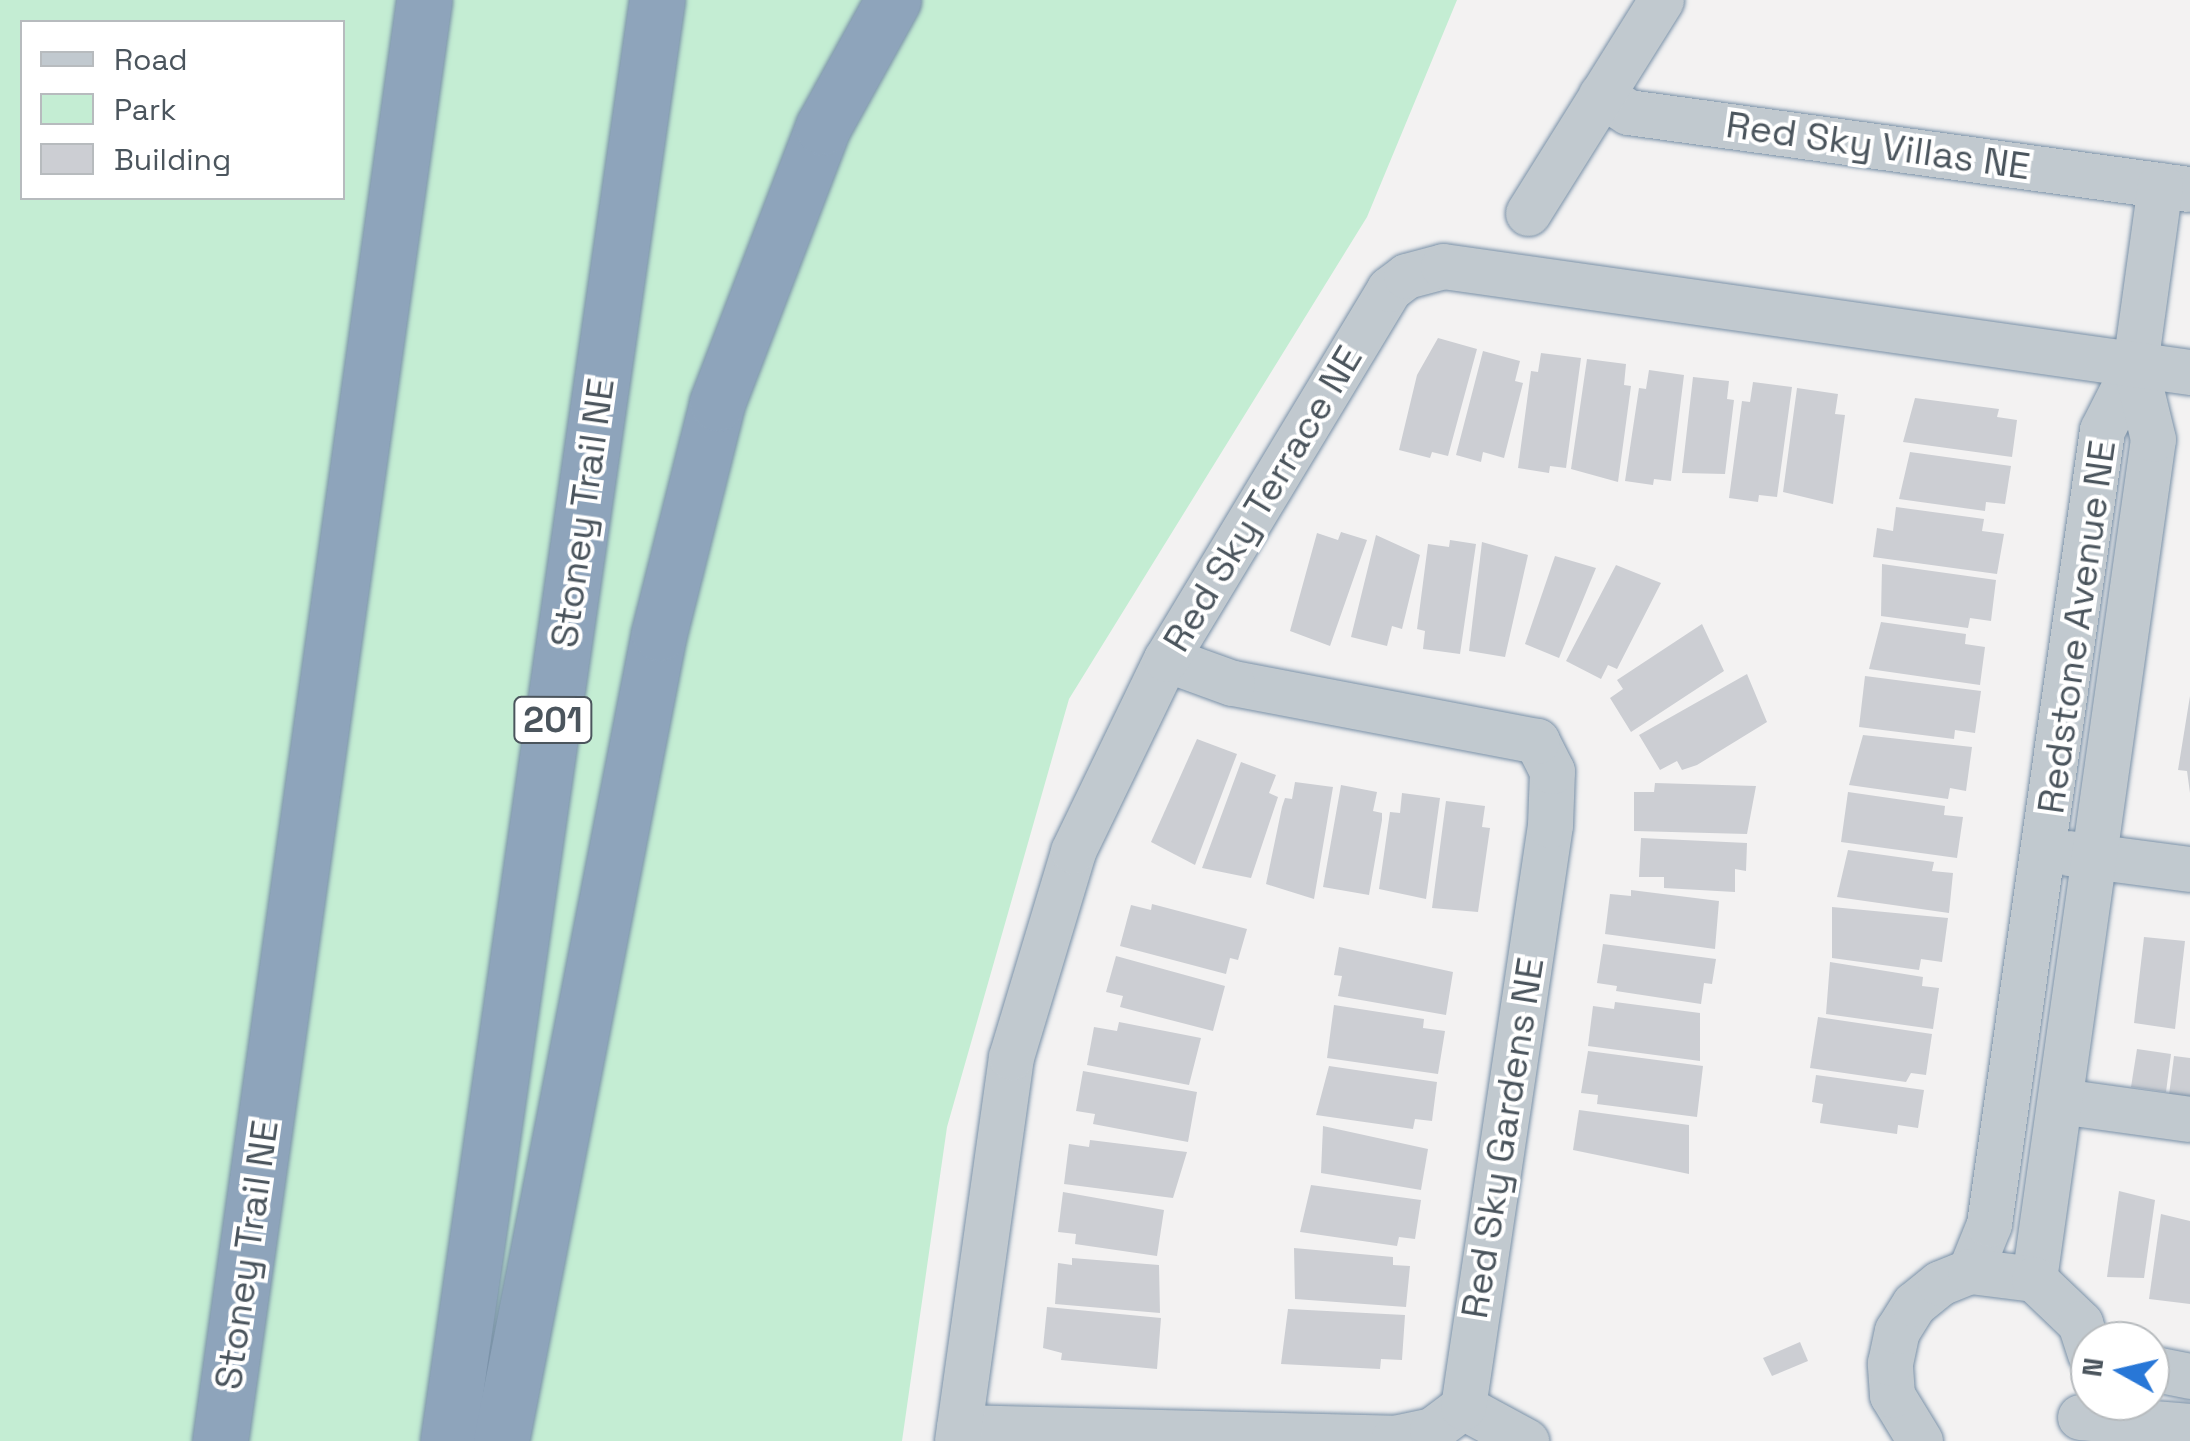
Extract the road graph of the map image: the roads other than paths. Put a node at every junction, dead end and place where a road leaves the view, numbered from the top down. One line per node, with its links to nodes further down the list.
1 (424, 0): 23 (highway, Stoney Trail NE)
2 (656, 0): 24 (highway, Stoney Trail NE / 201)
3 (893, 0): 25 (highway)
4 (1661, 0): 5 (street)
5 (1601, 96): 6 (street, Red Sky Villas NE); 7 (street)
6 (2175, 187): 8 (street, Red Sky Villas NE)
7 (1528, 213)
8 (2135, 365): 9 (street, Red Sky Terrace NE); 10 (street, Red Sky Terrace NE); 11 (street, Redstone Avenue NE); 12 (street, Redstone Avenue NE)
9 (2190, 372)
10 (1166, 659): 19 (street, Red Sky Gardens NE); 22 (street, Red Sky Terrace NE)
11 (2046, 850): 12 (street); 16 (street, Redstone Avenue NE)
12 (2094, 856): 13 (street); 14 (street, Redstone Avenue NE)
13 (2190, 869)
14 (2060, 1101): 15 (street); 17 (street, Redstone Avenue NE)
15 (2190, 1120)
16 (1970, 1271): 17 (street); 27 (street)
17 (2034, 1278): 18 (street)
18 (2077, 1321)
19 (1462, 1407): 22 (street); 26 (street)
20 (2143, 1421): 21 (street)
21 (2190, 1426)
22 (958, 1434)
23 (220, 1441)
24 (448, 1441)
25 (500, 1441)
26 (1526, 1441)
27 (1920, 1441)

